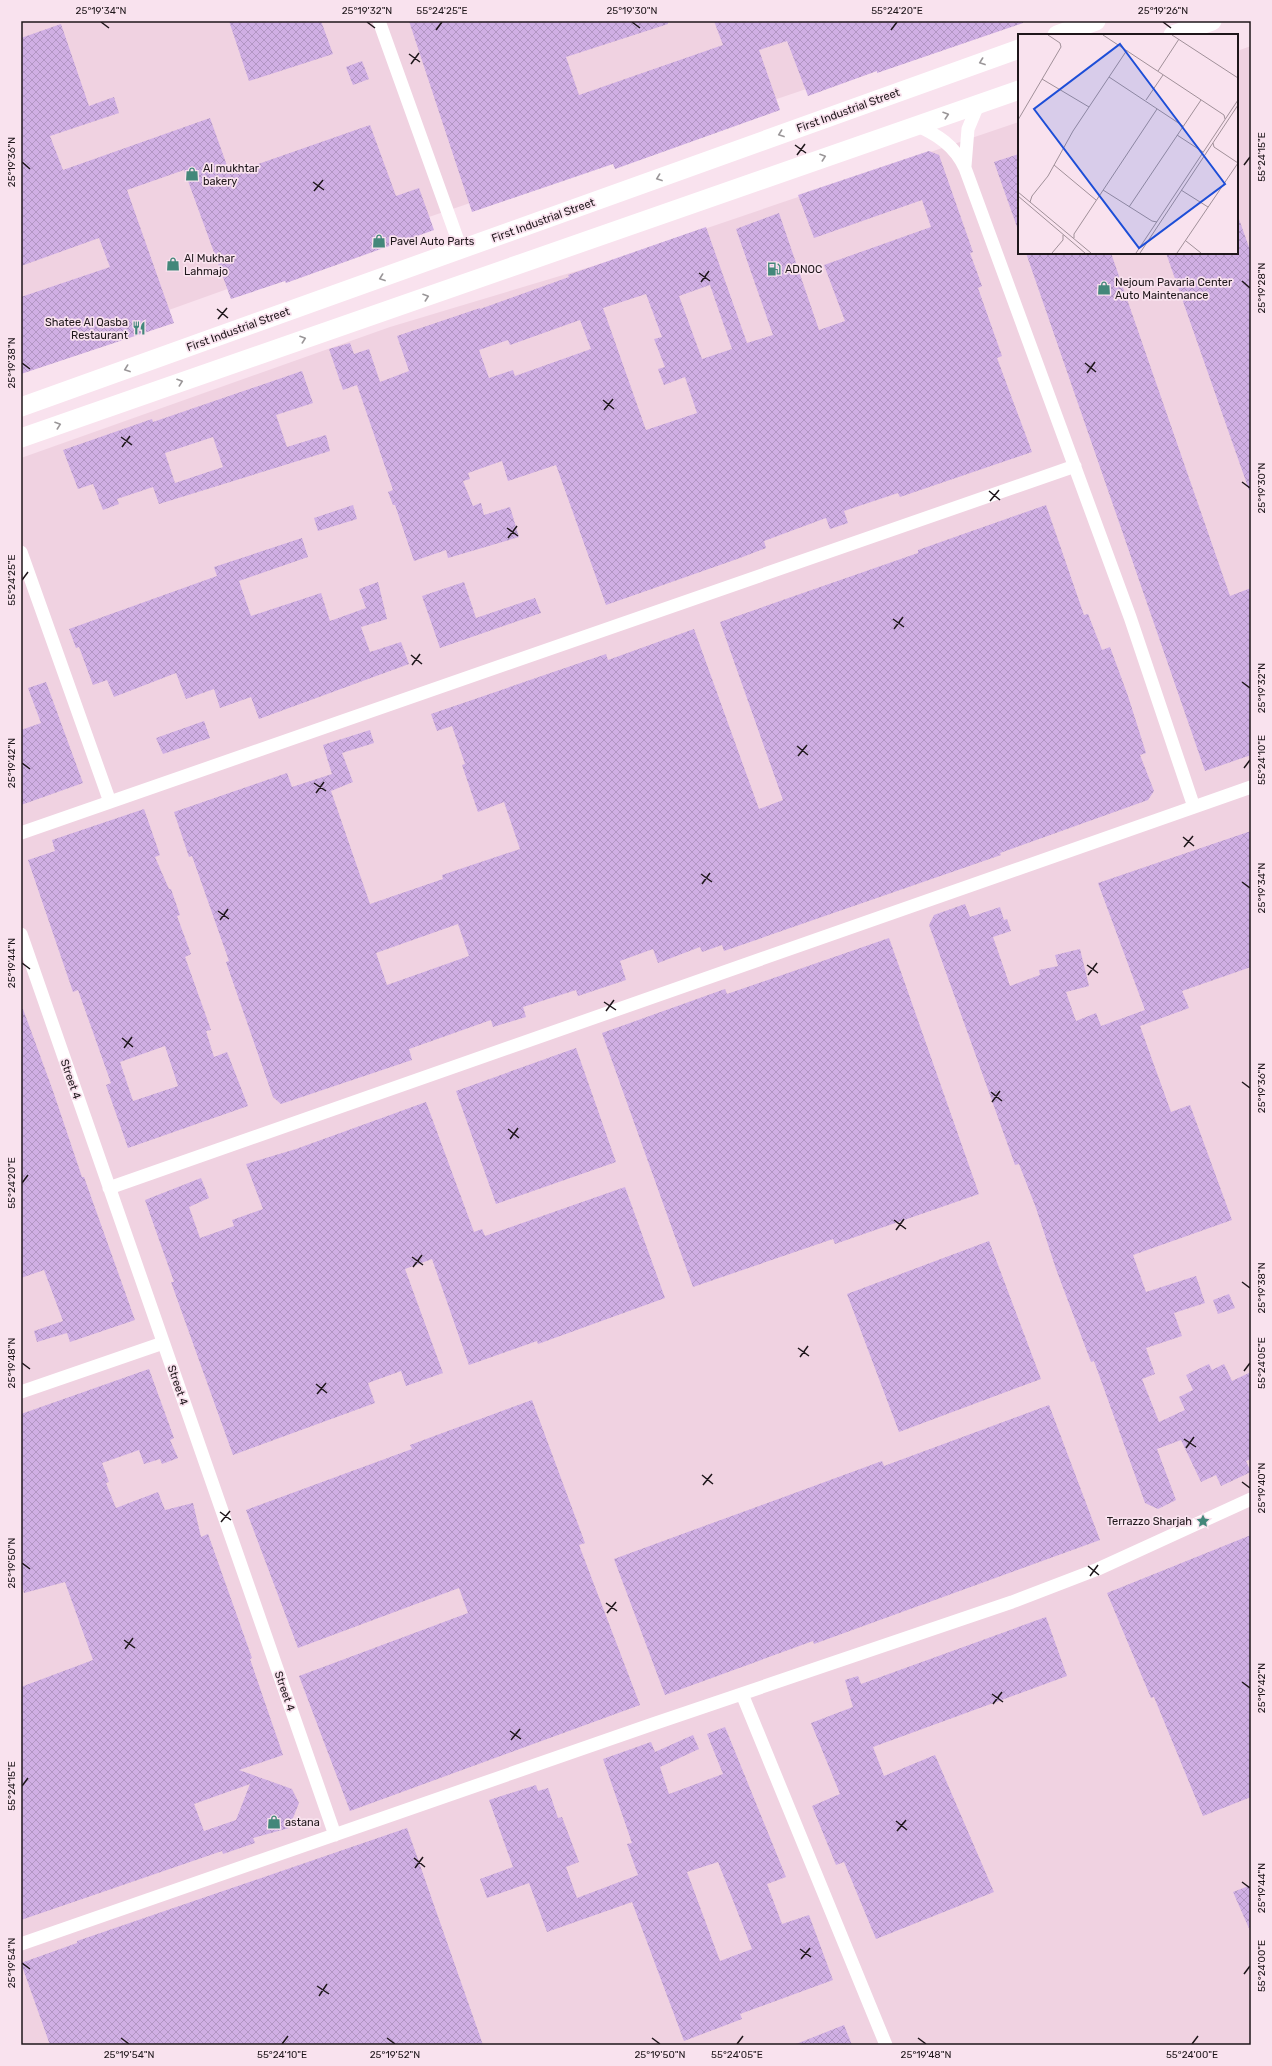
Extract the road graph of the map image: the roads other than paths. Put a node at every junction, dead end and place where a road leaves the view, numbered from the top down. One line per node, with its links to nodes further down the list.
1 (379, 21): 11 (street)
2 (1096, 21): 4 (main road)
3 (1212, 21): 5 (main road)
4 (1060, 34)
5 (1176, 34)
6 (1018, 48): 11 (main road, First Industrial Street, one-way to 11)
7 (1018, 90): 8 (main road)
8 (978, 105): 9 (main road, one-way to 8); 10 (street)
9 (915, 126): 10 (street); 13 (main road, one-way to 9)
10 (965, 168): 14 (street)
11 (462, 249): 12 (main road, First Industrial Street, one-way to 12)
12 (21, 407)
13 (21, 438)
14 (1075, 466): 17 (street); 18 (street)
15 (21, 552): 17 (street)
16 (1251, 787): 18 (street)
17 (110, 802): 19 (street)
18 (1194, 807): 21 (street)
19 (21, 833)
20 (21, 934): 21 (street, Street 4)
21 (109, 1188): 22 (street, Street 4)
22 (164, 1343): 23 (street); 26 (street, Street 4)
23 (21, 1392)
24 (1251, 1499): 25 (street)
25 (742, 1694): 26 (street); 28 (street)
26 (335, 1835): 27 (street)
27 (21, 1944)
28 (886, 2045)

